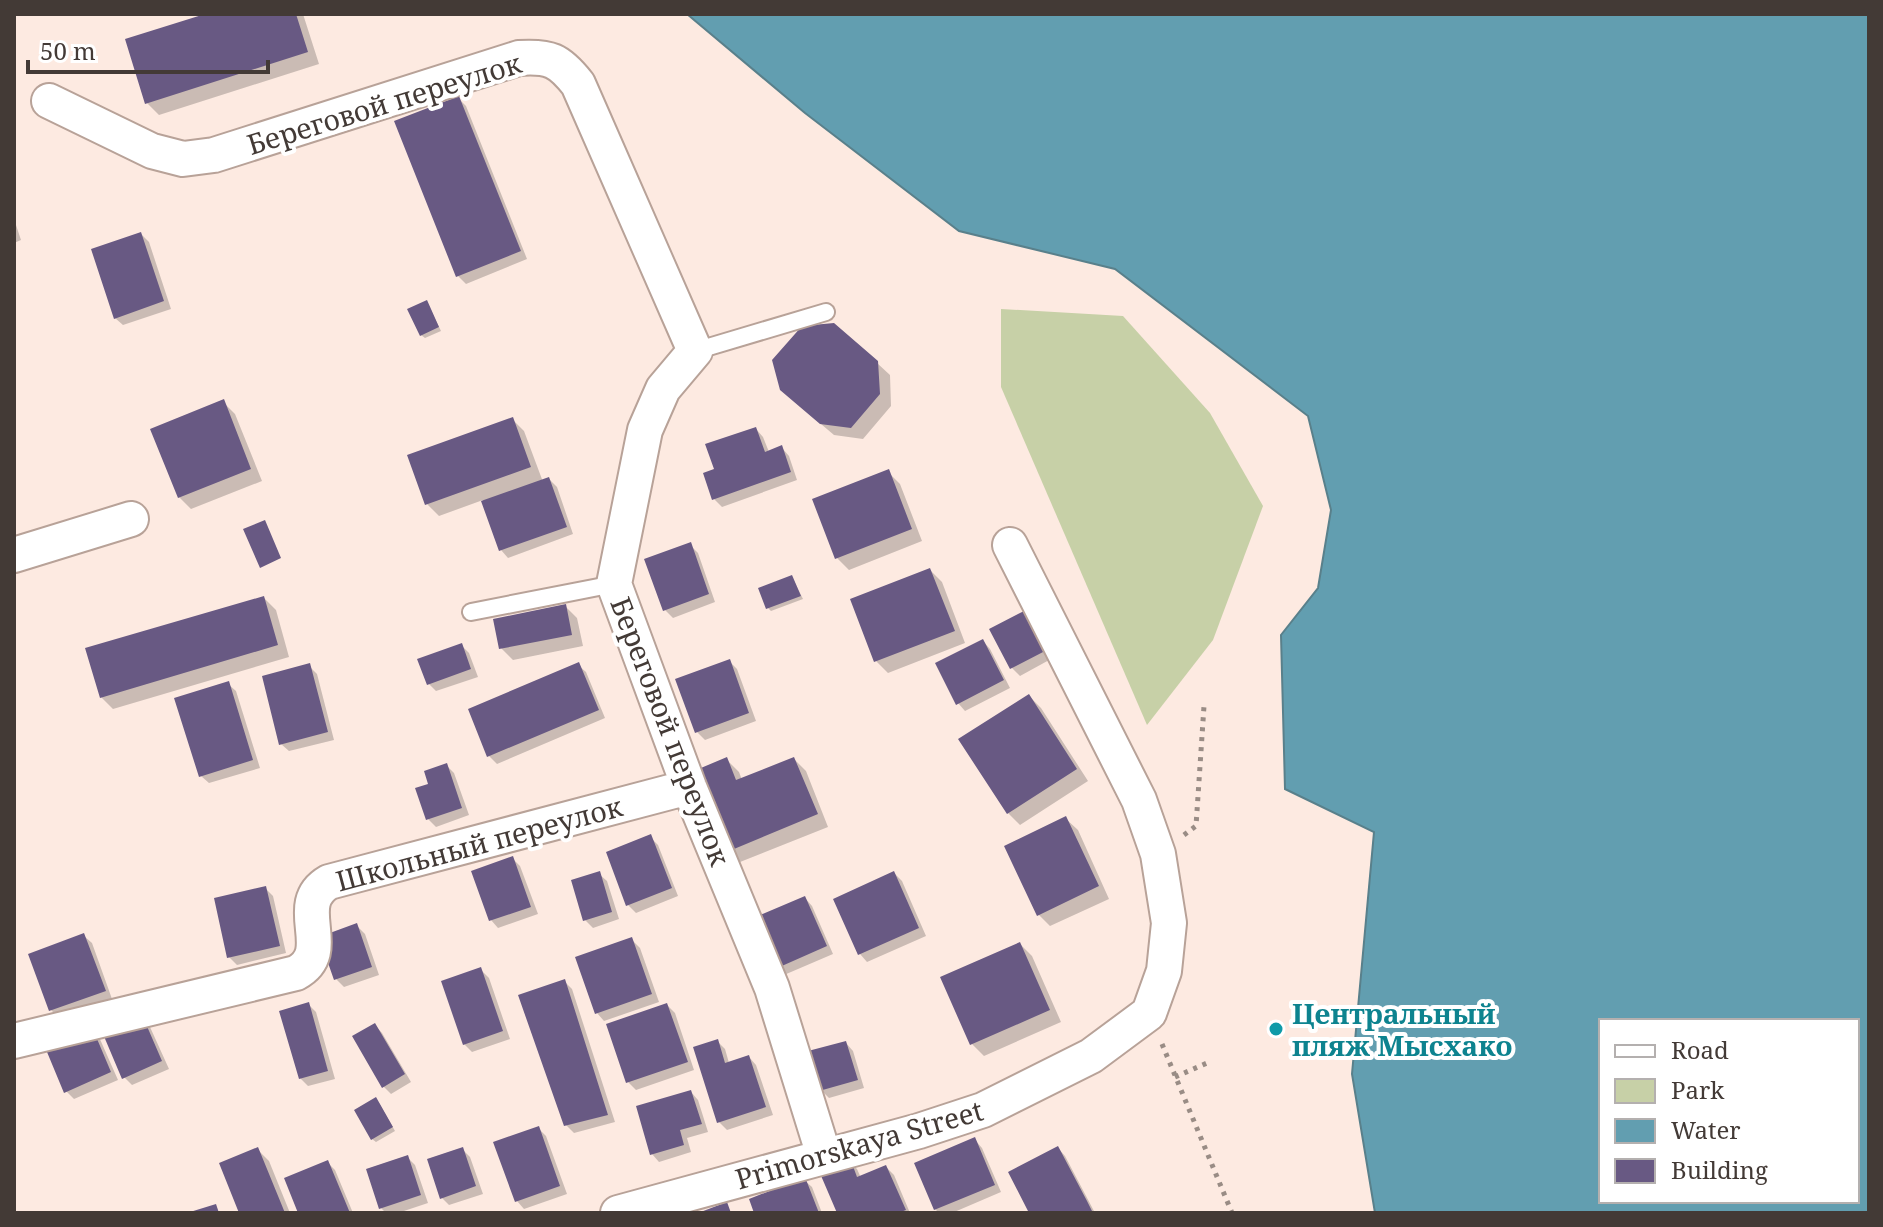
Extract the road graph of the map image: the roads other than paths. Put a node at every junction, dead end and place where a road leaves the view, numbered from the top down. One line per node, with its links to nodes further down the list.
1 (49, 101): 3 (street, Береговой переулок)
2 (826, 312): 3 (lane)
3 (695, 351): 7 (street, Береговой переулок)
4 (131, 519): 6 (street)
5 (1010, 545): 11 (street, Primorskaya Street)
6 (14, 555)
7 (614, 584): 8 (lane); 9 (street, Береговой переулок)
8 (471, 612)
9 (689, 787): 10 (street, Школьный переулок); 11 (street, Береговой переулок)
10 (14, 1041)
11 (824, 1156): 12 (street, Primorskaya Street)
12 (618, 1213)

